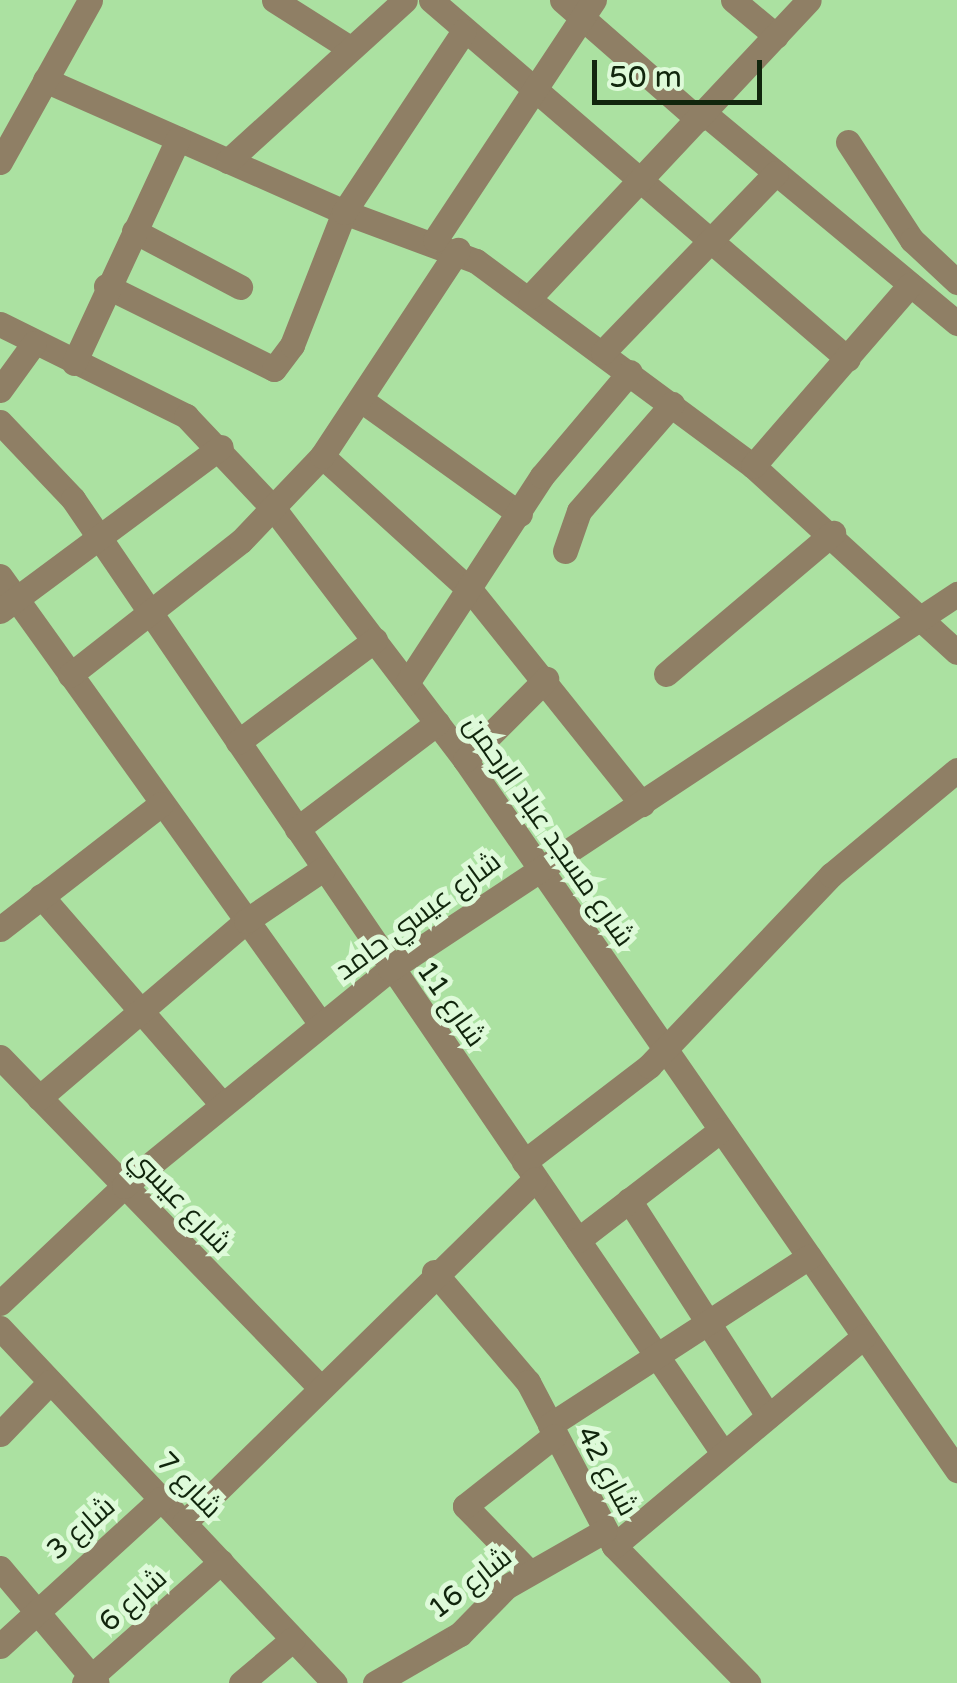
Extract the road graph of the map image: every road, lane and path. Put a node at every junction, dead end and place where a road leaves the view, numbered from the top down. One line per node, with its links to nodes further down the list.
1 (90, 0): 12 (street)
2 (274, 0): 11 (street)
3 (405, 0): 11 (street)
4 (430, 0): 9 (street)
5 (562, 0): 8 (street)
6 (733, 0): 10 (street)
7 (809, 0): 10 (street)
8 (588, 9): 13 (street); 14 (street)
9 (464, 31): 13 (street); 21 (street)
10 (776, 36): 14 (street)
11 (348, 47): 17 (street)
12 (45, 80): 15 (street); 18 (street)
13 (536, 92): 20 (street); 24 (street)
14 (701, 116): 19 (street); 20 (street)
15 (178, 139): 17 (street); 22 (street)
16 (848, 142): 25 (street)
17 (228, 161): 21 (street)
18 (0, 162)
19 (776, 173): 23 (street); 27 (street)
20 (640, 180): 23 (street); 29 (street)
21 (344, 212): 24 (street); 26 (street)
22 (134, 231): 26 (street); 28 (street)
23 (712, 242): 33 (street); 34 (street)
24 (446, 245): 29 (street); 38 (street)
25 (957, 282)
26 (106, 286): 35 (street)
27 (910, 286): 30 (street); 34 (street)
28 (240, 287)
29 (530, 297): 33 (street)
30 (957, 323)
31 (0, 324): 32 (street, شارع مسجد عباد الرحمن)
32 (34, 343): 35 (street, شارع مسجد عباد الرحمن); 37 (street)
33 (604, 352): 36 (street)
34 (848, 359): 43 (street)
35 (74, 363): 41 (street, شارع مسجد عباد الرحمن)
36 (630, 372): 39 (street); 45 (street)
37 (0, 390)
38 (364, 402): 42 (street); 45 (street)
39 (672, 404): 43 (street); 48 (street)
40 (0, 422): 47 (street, شارع 11)
41 (221, 448): 44 (street, شارع مسجد عباد الرحمن); 47 (street)
42 (322, 456): 44 (street); 50 (street)
43 (753, 466): 46 (street)
44 (274, 509): 53 (street); 55 (street, شارع مسجد عباد الرحمن)
45 (520, 514): 50 (street)
46 (833, 534): 54 (street); 57 (street)
47 (99, 538): 52 (street); 53 (street, شارع 11)
48 (565, 550)
49 (0, 576): 52 (street)
50 (472, 592): 59 (street); 60 (street)
51 (957, 594): 54 (street, شارع عيسي حامد)
52 (8, 605): 58 (street)
53 (152, 613): 58 (street); 62 (street, شارع 11)
54 (922, 618): 56 (street); 66 (street, شارع عيسي حامد)
55 (374, 640): 60 (street, شارع مسجد عباد الرحمن); 62 (street)
56 (957, 652)
57 (666, 674)
58 (70, 675): 65 (street)
59 (546, 680): 63 (street); 66 (street)
60 (407, 682): 61 (street, شارع مسجد عباد الرحمن)
61 (437, 723): 63 (street, شارع مسجد عباد الرحمن); 67 (street)
62 (238, 742): 67 (street, شارع 11)
63 (465, 760): 68 (street, شارع مسجد عباد الرحمن)
64 (957, 770): 76 (street)
65 (161, 804): 70 (street); 71 (street)
66 (642, 804): 68 (street, شارع عيسي حامد)
67 (297, 830): 69 (street, شارع 11)
68 (538, 867): 73 (street, شارع عيسي حامد); 76 (street, شارع مسجد عباد الرحمن)
69 (323, 868): 71 (street); 73 (street, شارع 11)
70 (41, 896): 72 (street); 74 (street)
71 (246, 921): 74 (street); 75 (street)
72 (0, 929)
73 (390, 969): 75 (street, شارع عيسي حامد); 81 (street, شارع 11)
74 (139, 1009): 78 (street); 79 (street)
75 (321, 1024): 79 (street, شارع عيسي حامد)
76 (665, 1049): 80 (street, شارع مسجد عباد الرحمن); 81 (street)
77 (2, 1063): 78 (street, شارع عيسي)
78 (39, 1098): 82 (street, شارع عيسي)
79 (222, 1104): 82 (street, شارع عيسي حامد)
80 (721, 1130): 83 (street); 85 (street, شارع مسجد عباد الرحمن)
81 (529, 1170): 84 (street, شارع 11); 86 (street)
82 (124, 1186): 87 (street, شارع عيسي حامد); 93 (street, شارع عيسي)
83 (629, 1200): 84 (street); 88 (street)
84 (578, 1240): 91 (street, شارع 11)
85 (809, 1257): 88 (street); 90 (street, شارع مسجد عباد الرحمن)
86 (434, 1272): 93 (street); 95 (street, شارع 42)
87 (0, 1303)
88 (708, 1323): 91 (street); 94 (street)
89 (0, 1328): 92 (street, شارع 7)
90 (864, 1336): 94 (street, شارع 16); 98 (street, شارع مسجد عباد الرحمن)
91 (657, 1356): 95 (street); 97 (street, شارع 11)
92 (50, 1382): 96 (street); 99 (street, شارع 7)
93 (318, 1385): 100 (street)
94 (768, 1416): 97 (street, شارع 16)
95 (552, 1431): 101 (street, شارع 42); 104 (street)
96 (0, 1434)
97 (723, 1454): 101 (street, شارع 16)
98 (957, 1470)
99 (161, 1499): 100 (street, شارع 7); 105 (street, شارع 3)
100 (184, 1523): 102 (street, شارع 7)
101 (609, 1539): 104 (street, شارع 16); 112 (street, شارع 42)
102 (221, 1562): 106 (street, شارع 7); 108 (street, شارع 6)
103 (0, 1568): 105 (street)
104 (529, 1572): 111 (street, شارع 16)
105 (34, 1611): 107 (street, شارع 3); 108 (street)
106 (293, 1639): 109 (street); 110 (street, شارع 7)
107 (0, 1646)
108 (91, 1681)
109 (241, 1683)
110 (335, 1683)
111 (375, 1683)
112 (748, 1683)

